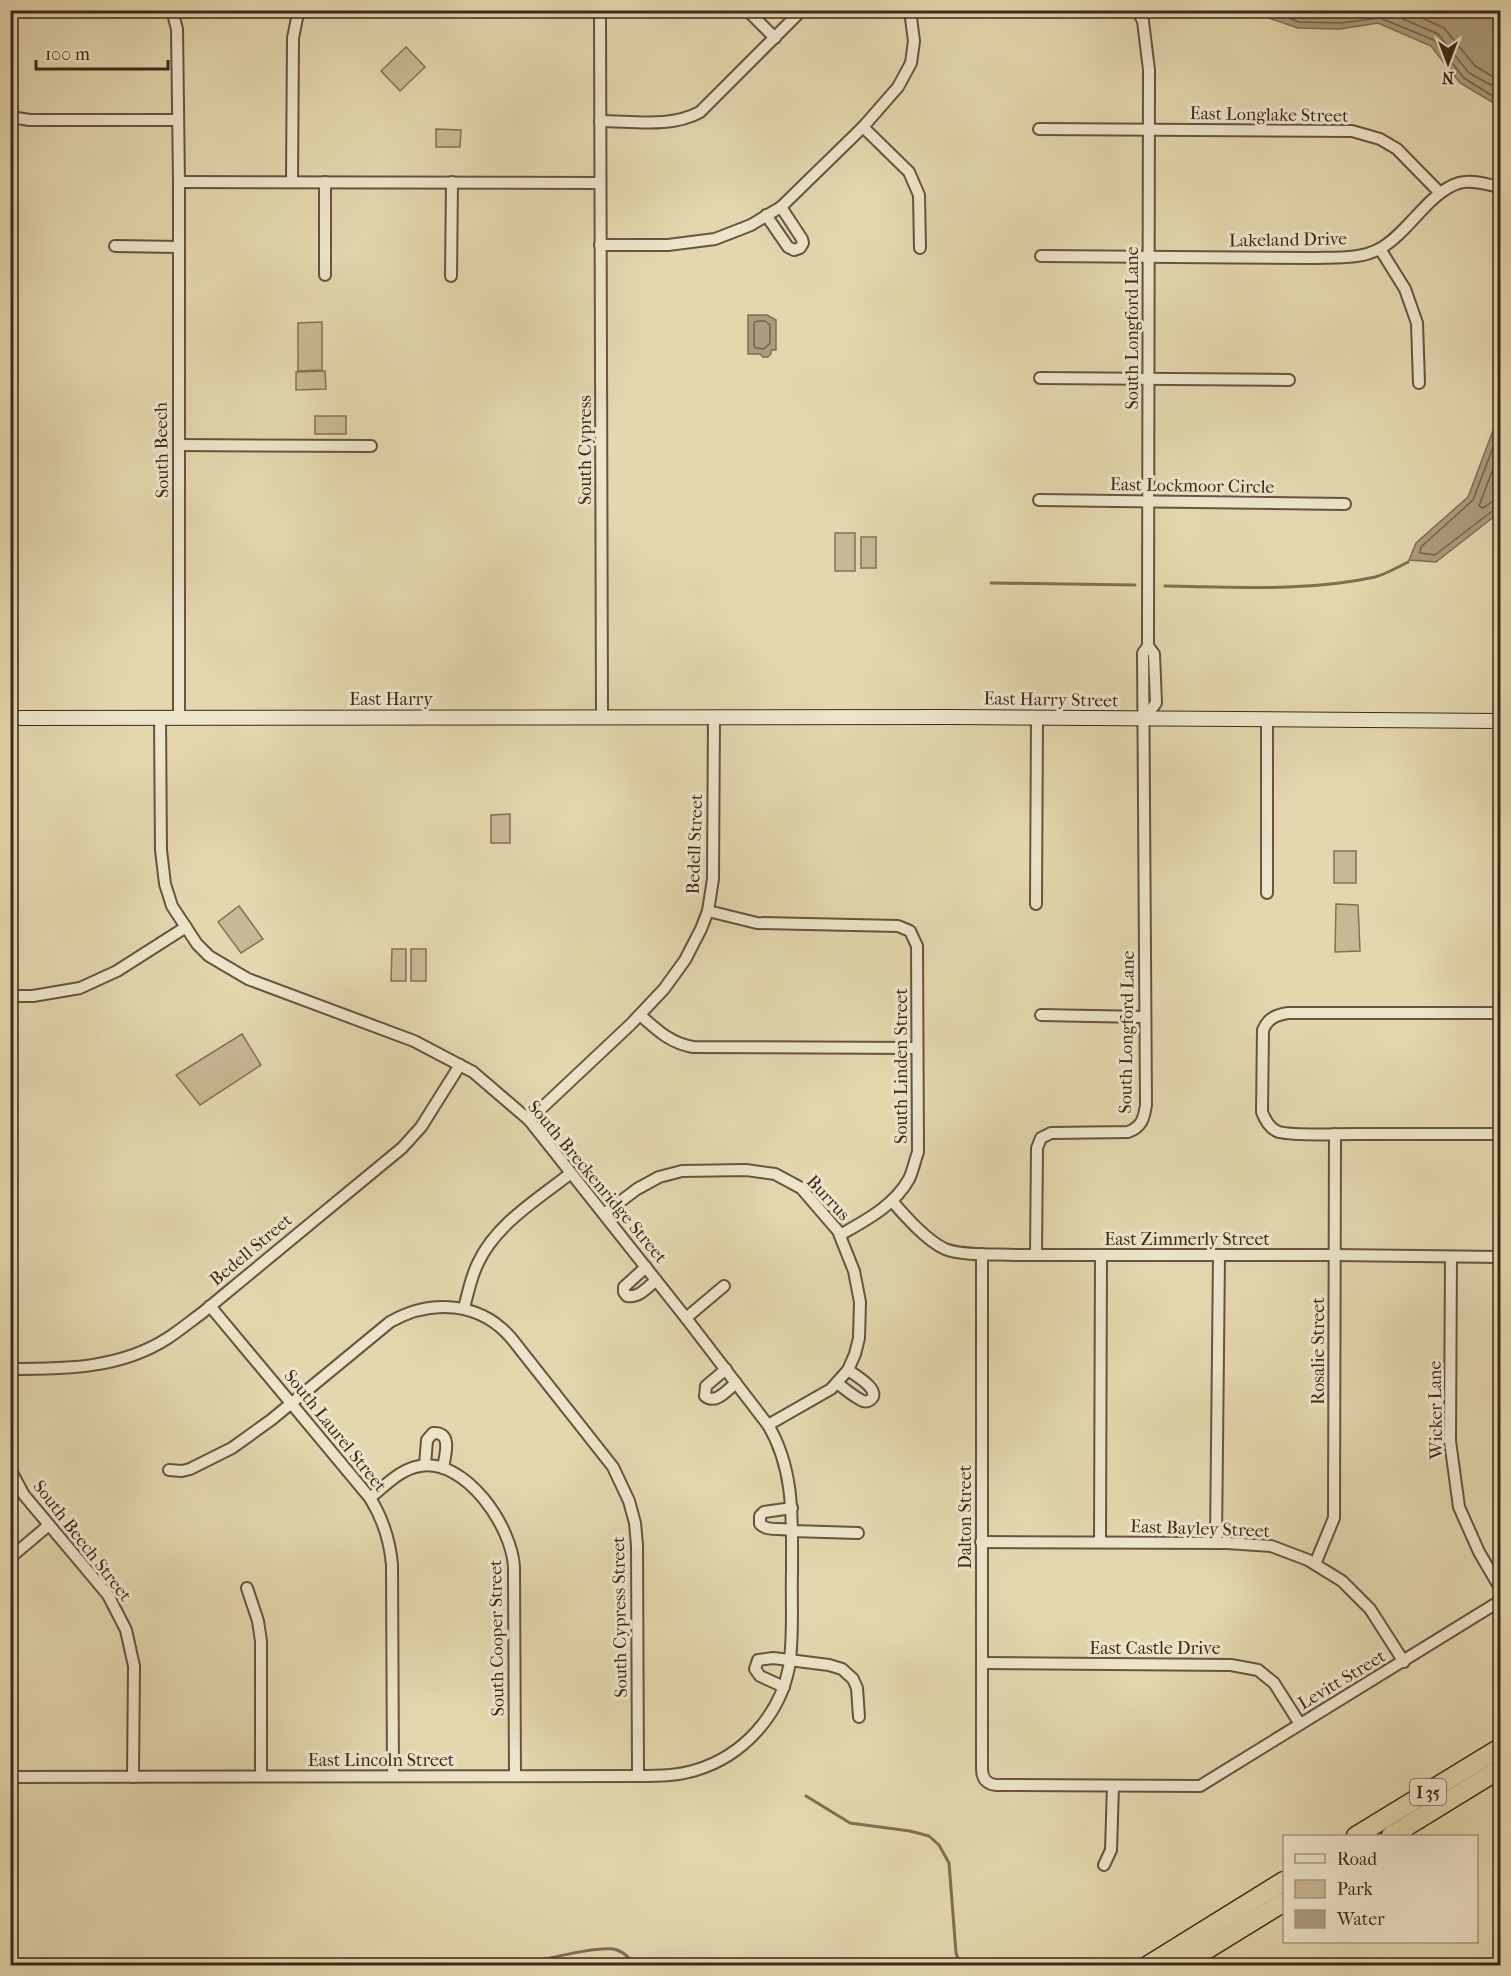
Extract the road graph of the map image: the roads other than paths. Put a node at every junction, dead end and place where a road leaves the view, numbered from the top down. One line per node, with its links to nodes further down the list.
1 (172, 10): 10 (street)
2 (301, 10): 16 (street)
3 (600, 10): 11 (street)
4 (747, 10): 8 (street)
5 (802, 10): 8 (street)
6 (908, 10): 12 (street)
7 (1137, 10): 14 (street, South Longford Lane)
8 (775, 38): 11 (street)
9 (10, 117): 10 (street)
10 (178, 120): 15 (street)
11 (600, 121): 19 (street)
12 (863, 127): 22 (street); 27 (street)
13 (1040, 129): 14 (street, East Longlake Street)
14 (1149, 130): 21 (street, East Longlake Street); 30 (street, South Longford Lane)
15 (179, 182): 16 (street); 26 (street, South Beech)
16 (292, 182): 17 (street)
17 (325, 182): 18 (street); 31 (street)
18 (452, 182): 19 (street); 32 (street)
19 (600, 183): 24 (street, South Cypress)
20 (1500, 187): 21 (street)
21 (1439, 192): 28 (street, Lakeland Drive)
22 (781, 207): 23 (street); 23 (street)
23 (766, 215): 24 (street)
24 (600, 245): 44 (street, South Cypress)
25 (115, 246): 26 (street)
26 (179, 246): 37 (street, South Beech)
27 (920, 248)
28 (1380, 249): 30 (street, Lakeland Drive); 36 (street)
29 (1041, 256): 30 (street, Lakeland Drive)
30 (1149, 257): 34 (street, South Longford Lane)
31 (325, 275)
32 (451, 276)
33 (1040, 378): 34 (street)
34 (1149, 379): 35 (street); 40 (street, South Longford Lane)
35 (1289, 380)
36 (1419, 383)
37 (179, 445): 38 (street); 43 (street, South Beech)
38 (371, 446)
39 (1039, 500): 40 (street, East Lockmoor Circle)
40 (1149, 502): 41 (street, East Lockmoor Circle); 48 (street, South Longford Lane)
41 (1345, 504)
42 (160, 717): 43 (main road); 46 (main road); 54 (street, South Breckenridge Street)
43 (179, 717): 44 (main road, East Harry)
44 (602, 717): 45 (main road, East Harry Street)
45 (714, 717): 47 (main road, East Harry Street); 53 (street, Bedell Street)
46 (10, 718)
47 (1037, 718): 48 (main road, East Harry Street); 52 (street)
48 (1144, 719): 49 (main road, East Harry Street); 59 (street, South Longford Lane)
49 (1268, 719): 50 (main road, East Harry Street); 51 (street)
50 (1500, 721)
51 (1267, 893)
52 (1036, 904)
53 (708, 911): 57 (street, Bedell Street); 60 (street, South Linden Street)
54 (186, 927): 55 (street); 61 (street, South Breckenridge Street)
55 (10, 996)
56 (1500, 1013): 63 (street)
57 (640, 1015): 60 (street); 62 (street, Bedell Street)
58 (1041, 1015): 59 (street)
59 (1144, 1017): 70 (street, South Longford Lane)
60 (918, 1048): 66 (street, South Linden Street)
61 (460, 1065): 62 (street, South Breckenridge Street); 79 (street, Bedell Street)
62 (528, 1119): 65 (street, South Breckenridge Street)
63 (1335, 1134): 64 (street); 72 (street, Rosalie Street)
64 (1500, 1134)
65 (571, 1173): 67 (street, South Breckenridge Street); 80 (street)
66 (892, 1202): 68 (street, South Linden Street); 69 (street, East Zimmerly Street)
67 (604, 1214): 68 (street, Burrus); 76 (street, South Breckenridge Street)
68 (840, 1235): 84 (street, Burrus)
69 (982, 1254): 70 (street, East Zimmerly Street); 98 (street, Dalton Street)
70 (1036, 1255): 71 (street, East Zimmerly Street)
71 (1101, 1255): 73 (street, East Zimmerly Street); 99 (street)
72 (1335, 1255): 73 (street, East Zimmerly Street); 74 (street, East Zimmerly Street); 102 (street, Rosalie Street)
73 (1219, 1256): 100 (street)
74 (1451, 1257): 75 (street, East Zimmerly Street); 104 (street, Wicker Lane)
75 (1500, 1257)
76 (646, 1267): 77 (street, South Breckenridge Street); 77 (street)
77 (656, 1280): 81 (street, South Breckenridge Street)
78 (724, 1286): 81 (street)
79 (210, 1306): 82 (street, Bedell Street); 87 (street, South Laurel Street)
80 (464, 1308): 87 (street); 118 (street, South Cypress Street)
81 (686, 1318): 83 (street, South Breckenridge Street)
82 (10, 1369)
83 (726, 1369): 85 (street, South Breckenridge Street); 85 (street)
84 (848, 1370): 86 (street, Burrus); 86 (street)
85 (736, 1383): 88 (street, South Breckenridge Street)
86 (837, 1383): 88 (street, Burrus)
87 (291, 1403): 92 (street); 93 (street, South Laurel Street)
88 (768, 1425): 94 (street, South Breckenridge Street)
89 (425, 1465): 90 (street, South Cooper Street); 90 (street); 93 (street)
90 (444, 1468): 117 (street, South Cooper Street)
91 (10, 1469): 95 (street, South Beech Street)
92 (169, 1470)
93 (370, 1498): 116 (street, South Laurel Street)
94 (792, 1508): 96 (street, South Breckenridge Street); 96 (street)
95 (49, 1525): 101 (street); 120 (street, South Beech Street)
96 (792, 1531): 97 (street); 106 (street, South Breckenridge Street)
97 (858, 1533)
98 (981, 1542): 99 (street, East Bayley Street); 108 (street, Dalton Street)
99 (1100, 1542): 100 (street, East Bayley Street)
100 (1216, 1543): 102 (street, East Bayley Street)
101 (10, 1558)
102 (1315, 1564): 107 (street, East Bayley Street)
103 (247, 1588): 115 (street)
104 (1500, 1588)
105 (1500, 1601): 107 (street, Levitt Street)
106 (790, 1660): 109 (street, South Breckenridge Street); 109 (street); 110 (street)
107 (1404, 1662): 111 (street, Levitt Street)
108 (982, 1664): 111 (street, East Castle Drive); 121 (street, Dalton Street)
109 (784, 1687): 112 (street, South Breckenridge Street)
110 (859, 1717)
111 (1300, 1724): 121 (street, Levitt Street)
112 (743, 1744): 118 (street, East Lincoln Street)
113 (1500, 1748): 122 (highway, I 35)
114 (1500, 1769): 123 (highway, I 35)
115 (261, 1776): 116 (street, East Lincoln Street); 120 (street, East Lincoln Street)
116 (393, 1776): 117 (street, East Lincoln Street)
117 (515, 1776): 118 (street, East Lincoln Street)
118 (638, 1776)
119 (10, 1777): 120 (street, East Lincoln Street)
120 (133, 1777)
121 (1113, 1786): 124 (street)
122 (1358, 1835)
123 (1393, 1835)
124 (1104, 1865)
125 (1283, 1882): 127 (highway)
126 (1283, 1903): 128 (highway)
127 (1147, 1965)
128 (1180, 1965)

